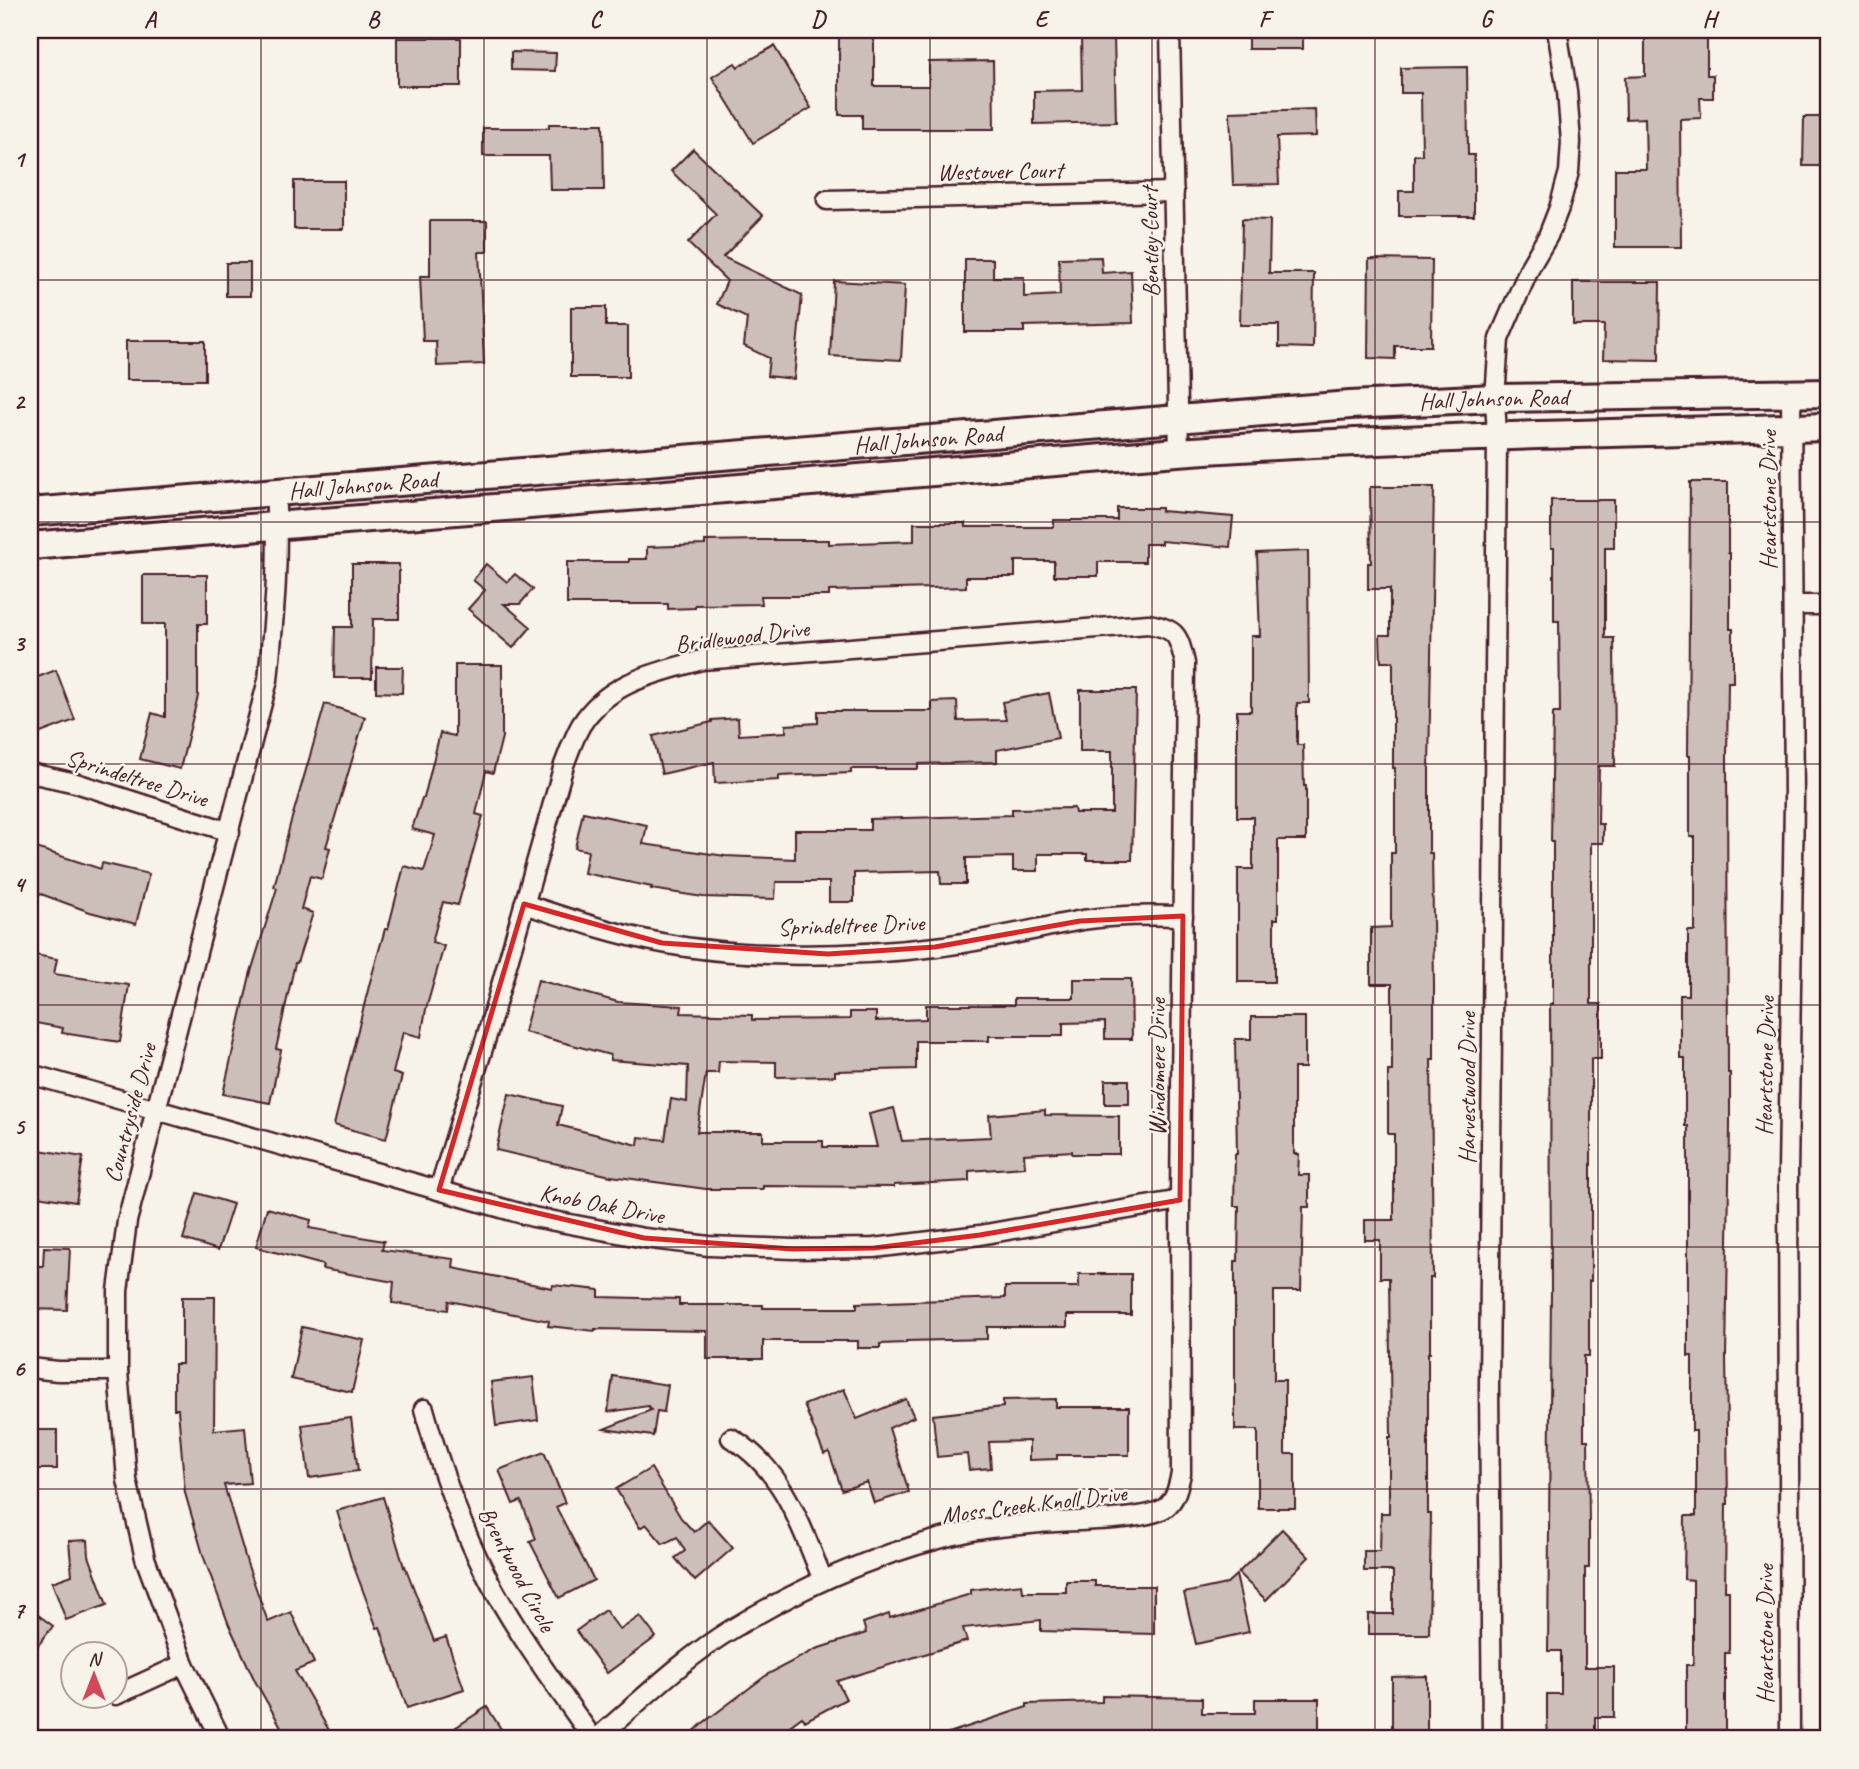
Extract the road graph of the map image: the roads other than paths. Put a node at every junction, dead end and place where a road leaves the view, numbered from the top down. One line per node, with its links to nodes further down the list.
1 (1170, 30): 3 (street, Bentley Court)
2 (1557, 30): 7 (street, Harvestwood Drive)
3 (1174, 192): 4 (street, Westover Court); 8 (street, Bentley Court)
4 (827, 200)
5 (1829, 393): 6 (main road, Hall Johnson Road)
6 (1791, 394): 7 (main road, Hall Johnson Road); 10 (street, Heartstone Drive)
7 (1495, 398): 8 (main road, Hall Johnson Road); 11 (street, Harvestwood Drive)
8 (1178, 420): 12 (street, Bentley Court); 13 (main road, Hall Johnson Road)
9 (1829, 427): 10 (main road, Hall Johnson Road)
10 (1793, 428): 11 (main road, Hall Johnson Road); 17 (street, Heartstone Drive)
11 (1497, 437): 12 (main road, Hall Johnson Road); 38 (street, Harvestwood Drive)
12 (1179, 452): 15 (main road, Hall Johnson Road)
13 (275, 493): 14 (main road, Hall Johnson Road); 15 (street, Countryside Drive)
14 (30, 512)
15 (278, 528): 16 (main road, Hall Johnson Road); 21 (street, Countryside Drive)
16 (30, 546)
17 (1793, 605): 18 (street); 39 (street, Heartstone Drive)
18 (1829, 605)
19 (1161, 626): 22 (street, Bridlewood Drive); 23 (street, Windomere Drive)
20 (30, 773): 21 (street, Sprindeltree Drive)
21 (230, 832): 25 (street, Countryside Drive)
22 (524, 904): 23 (street, Sprindeltree Drive); 26 (street, Bridlewood Drive)
23 (1182, 916): 27 (street, Windomere Drive)
24 (30, 1074): 25 (street, Knob Oak Drive)
25 (156, 1109): 26 (street, Knob Oak Drive); 29 (street, Countryside Drive)
26 (439, 1190): 27 (street, Knob Oak Drive)
27 (1180, 1200): 32 (street, Windomere Drive)
28 (30, 1368): 29 (street)
29 (118, 1371): 34 (street, Countryside Drive)
30 (424, 1409): 37 (street, Brentwood Circle)
31 (731, 1438): 33 (street)
32 (1159, 1511): 33 (street, Moss Creek Knoll Drive)
33 (823, 1580): 37 (street, Moss Creek Knoll Drive)
34 (184, 1664): 35 (street); 36 (street, Countryside Drive)
35 (130, 1688)
36 (221, 1739)
37 (594, 1739)
38 (1492, 1739)
39 (1790, 1739)

